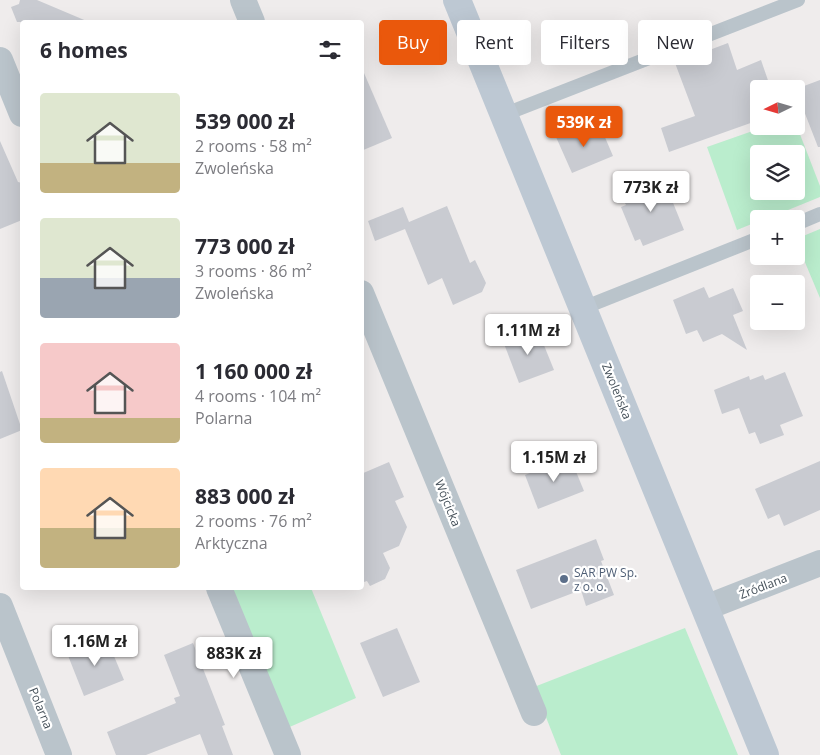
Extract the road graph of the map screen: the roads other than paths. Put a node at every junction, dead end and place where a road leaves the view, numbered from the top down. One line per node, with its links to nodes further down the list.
1 (243, 0): 4 (street)
2 (457, 0): 7 (street, Zwoleńska)
3 (798, 0): 7 (lane)
4 (251, 20)
5 (0, 60): 6 (street)
6 (20, 109)
7 (503, 115): 12 (street, Zwoleńska)
8 (820, 214): 9 (lane)
9 (805, 220)
10 (750, 242): 12 (lane)
11 (364, 300): 17 (street, Wójcicka)
12 (583, 308): 16 (street, Zwoleńska)
13 (820, 563): 16 (street, Źródlana)
14 (220, 590): 19 (street)
15 (0, 606): 18 (street, Polarna)
16 (705, 608): 20 (street, Zwoleńska)
17 (534, 713)
18 (59, 755)
19 (288, 755)
20 (765, 755)

